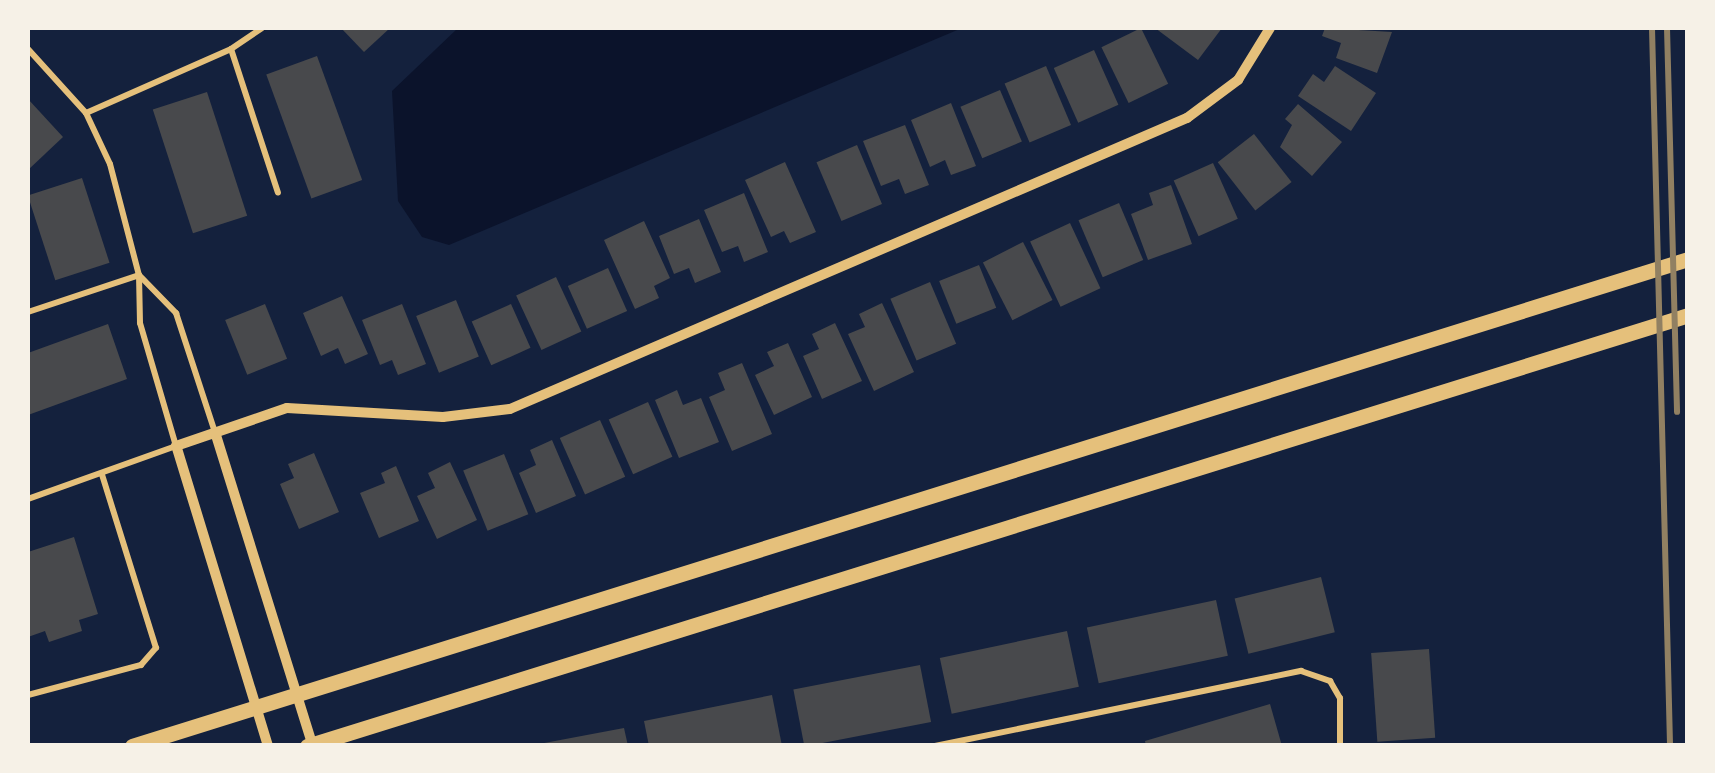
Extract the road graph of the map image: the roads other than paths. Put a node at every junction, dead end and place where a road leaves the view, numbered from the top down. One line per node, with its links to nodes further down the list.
1 (262, 28): 4 (lane)
2 (1270, 28): 11 (street)
3 (28, 49): 5 (lane)
4 (231, 49): 5 (lane); 6 (lane)
5 (86, 113): 8 (lane)
6 (278, 193)
7 (1688, 259): 15 (main road)
8 (139, 275): 9 (lane); 11 (lane); 12 (lane)
9 (28, 312)
10 (1688, 315): 18 (main road)
11 (215, 432): 12 (street); 15 (street)
12 (176, 446): 13 (lane); 17 (street)
13 (102, 475): 14 (lane); 16 (lane)
14 (28, 499)
15 (297, 694): 17 (main road); 18 (street)
16 (28, 695)
17 (256, 707): 19 (main road); 20 (street)
18 (311, 745)
19 (132, 746)
20 (268, 746)
21 (935, 746): 22 (lane)
22 (1340, 746)

